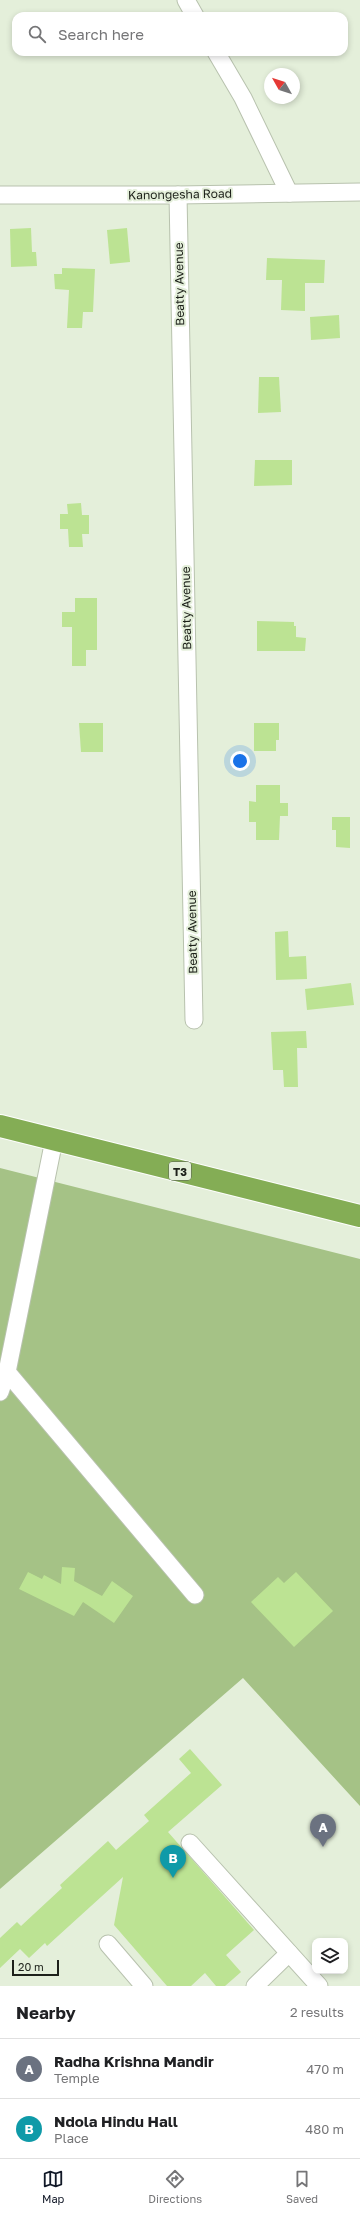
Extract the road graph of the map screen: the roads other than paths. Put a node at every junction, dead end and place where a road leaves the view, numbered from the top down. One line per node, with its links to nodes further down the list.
1 (186, 0): 2 (street)
2 (193, 12)
3 (218, 56): 5 (street)
4 (360, 192): 5 (street, Kanongesha Road)
5 (289, 193): 7 (street, Kanongesha Road)
6 (0, 195): 7 (street, Kanongesha Road)
7 (178, 195): 8 (street, Beatty Avenue)
8 (194, 1020)
9 (0, 1126): 10 (highway, T3)
10 (54, 1140): 11 (highway, T3); 12 (street)
11 (360, 1216)
12 (7, 1372): 13 (street); 14 (street)
13 (0, 1392)
14 (195, 1595)
15 (190, 1843): 17 (street)
16 (108, 1944): 18 (street)
17 (289, 1953): 19 (street); 20 (street)
18 (144, 1986)
19 (255, 1986)
20 (319, 1986)

